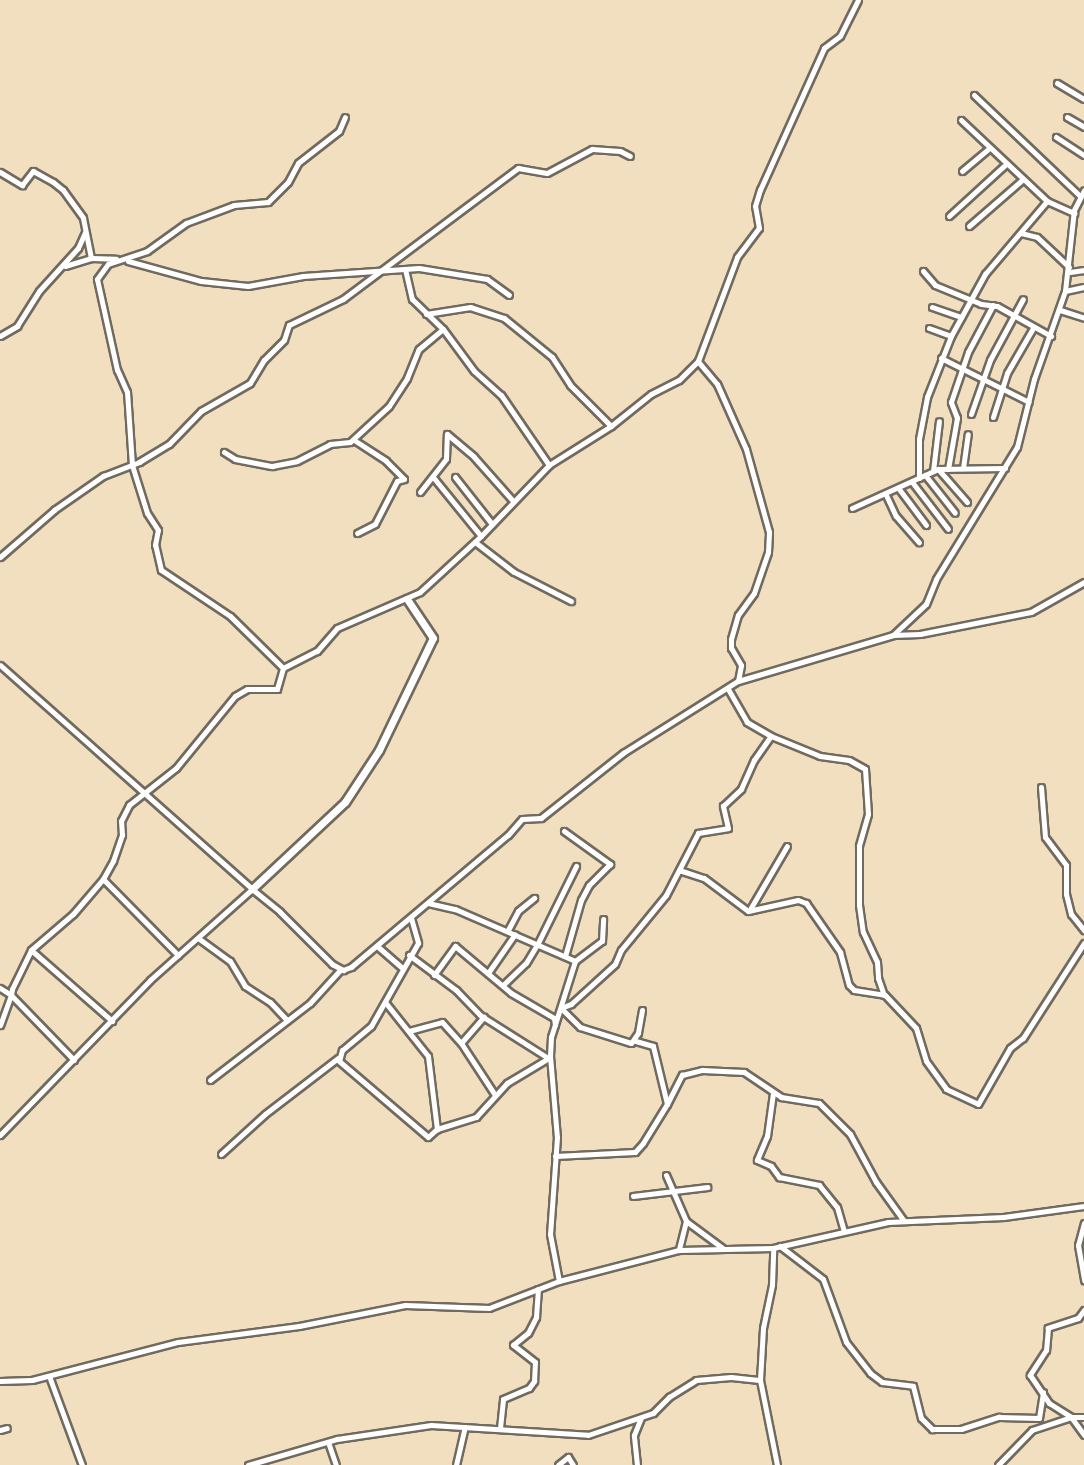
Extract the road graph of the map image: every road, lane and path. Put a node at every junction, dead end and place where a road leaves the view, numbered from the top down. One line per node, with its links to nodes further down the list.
1 (858, 0): 51 (street)
2 (1057, 83): 4 (street)
3 (974, 95): 17 (street)
4 (1084, 99)
5 (345, 117): 25 (street)
6 (1067, 117): 8 (street)
7 (961, 120): 10 (street)
8 (1084, 127)
9 (1056, 137): 11 (street)
10 (988, 148): 13 (street); 14 (street)
11 (1084, 155)
12 (630, 156): 31 (street)
13 (1006, 164): 16 (street); 20 (street)
14 (962, 171)
15 (0, 172): 22 (street)
16 (1022, 180): 18 (street); 21 (street)
17 (1082, 192): 19 (street)
18 (1047, 201): 19 (street); 23 (street)
19 (1074, 213): 28 (street)
20 (949, 216)
21 (969, 226)
22 (85, 231): 24 (street); 26 (street)
23 (1021, 233): 28 (street); 36 (street)
24 (91, 258): 25 (street); 26 (street)
25 (118, 260): 31 (street); 63 (street)
26 (63, 267): 47 (street)
27 (405, 269): 31 (street); 34 (street); 40 (street)
28 (1070, 269): 29 (street); 33 (street)
29 (1084, 270)
30 (923, 271): 36 (street)
31 (375, 273): 63 (street)
32 (1084, 287): 33 (street)
33 (1065, 291): 39 (street)
34 (509, 295)
35 (1023, 299): 42 (street)
36 (970, 300): 37 (street); 41 (street)
37 (993, 305): 42 (street); 52 (street)
38 (932, 307): 41 (street)
39 (1060, 310): 43 (street); 49 (street)
40 (426, 314): 46 (street); 59 (street)
41 (961, 317): 48 (street)
42 (1014, 317): 45 (street); 53 (street)
43 (1084, 318)
44 (929, 328): 48 (street)
45 (1033, 328): 49 (street); 54 (street)
46 (443, 329): 61 (street); 64 (street)
47 (0, 336)
48 (951, 336): 50 (street)
49 (1051, 336): 55 (street)
50 (941, 358): 52 (street); 71 (street)
51 (698, 361): 59 (street); 94 (street)
52 (962, 369): 53 (street); 67 (street)
53 (982, 379): 54 (street); 56 (street)
54 (1002, 390): 55 (street); 57 (street)
55 (1029, 402): 66 (street)
56 (971, 414)
57 (993, 417)
58 (939, 421): 68 (street)
59 (611, 426): 64 (street)
60 (968, 434): 65 (street)
61 (354, 440): 62 (street); 83 (street)
62 (224, 452)
63 (132, 465): 87 (street); 93 (street)
64 (549, 465): 76 (street)
65 (963, 468): 66 (street); 67 (street)
66 (1005, 468): 91 (street)
67 (948, 469): 68 (street)
68 (936, 470): 71 (street); 77 (street)
69 (433, 477): 74 (street); 76 (street); 84 (street)
70 (455, 477): 80 (street)
71 (922, 477): 72 (street); 79 (street)
72 (912, 482): 73 (street); 82 (street)
73 (899, 489): 75 (street); 81 (street)
74 (420, 492)
75 (886, 495): 78 (street); 86 (street)
76 (513, 501): 80 (street)
77 (967, 501)
78 (852, 508)
79 (955, 513)
80 (492, 524): 84 (street)
81 (926, 525)
82 (948, 529)
83 (357, 533)
84 (481, 536): 85 (street)
85 (475, 542): 89 (street); 90 (street)
86 (920, 542)
87 (0, 557)
88 (1084, 582): 91 (street)
89 (407, 599): 93 (street); 104 (street)
90 (571, 601)
91 (893, 635): 94 (street)
92 (0, 665): 98 (street)
93 (283, 668): 98 (street)
94 (738, 681): 95 (street)
95 (728, 689): 96 (street); 106 (street)
96 (771, 736): 102 (street); 129 (street)
97 (1041, 787): 111 (street)
98 (143, 792): 103 (street); 104 (street)
99 (564, 831): 120 (street)
100 (787, 846): 107 (street)
101 (576, 866): 114 (street)
102 (679, 870): 107 (street); 131 (street)
103 (103, 879): 117 (street); 118 (street)
104 (252, 889): 113 (street); 123 (street)
105 (534, 898): 110 (street)
106 (428, 903): 108 (street); 110 (street)
107 (749, 911): 129 (street)
108 (411, 918): 116 (street); 119 (street)
109 (603, 919): 121 (street)
110 (508, 930): 112 (street)
111 (1084, 930)
112 (515, 934): 114 (street); 124 (street)
113 (198, 938): 118 (street); 134 (street)
114 (538, 943): 120 (street); 126 (street)
115 (1084, 943): 129 (street)
116 (376, 946): 122 (street); 123 (street)
117 (31, 950): 128 (street); 135 (street)
118 (178, 955): 135 (street)
119 (409, 955): 122 (street); 125 (street)
120 (565, 956): 121 (street)
121 (575, 961): 131 (street)
122 (401, 967): 130 (street)
123 (341, 969): 134 (street)
124 (488, 973): 125 (street); 126 (street)
125 (434, 975): 133 (street)
126 (503, 984): 137 (street)
127 (0, 988): 128 (street)
128 (11, 995): 136 (street); 143 (street)
129 (885, 995)
130 (385, 1002): 138 (street); 141 (street)
131 (561, 1008): 137 (street); 139 (street)
132 (642, 1010): 139 (street)
133 (484, 1017): 140 (street); 142 (street)
134 (287, 1020): 144 (street)
135 (112, 1021): 143 (street)
136 (0, 1025)
137 (555, 1026): 142 (street)
138 (409, 1031): 140 (street); 148 (street)
139 (635, 1041): 147 (street)
140 (461, 1043): 146 (street)
141 (338, 1058): 148 (street); 150 (street)
142 (549, 1058): 146 (street); 151 (street)
143 (74, 1060): 149 (street)
144 (210, 1080)
145 (773, 1093): 147 (street); 158 (street); 160 (street)
146 (495, 1095): 148 (street)
147 (667, 1104): 151 (street)
148 (437, 1129)
149 (0, 1135)
150 (221, 1154)
151 (555, 1156): 166 (street)
152 (666, 1175): 154 (street)
153 (707, 1187): 154 (street)
154 (673, 1192): 155 (street); 157 (street)
155 (633, 1196)
156 (1084, 1206): 158 (street)
157 (686, 1221): 163 (street); 164 (street)
158 (904, 1221): 160 (street)
159 (1084, 1223): 165 (street)
160 (844, 1231): 161 (street)
161 (780, 1246): 162 (street); 176 (street)
162 (773, 1248): 163 (street); 170 (street)
163 (724, 1249): 164 (street)
164 (678, 1250): 166 (street)
165 (1084, 1280)
166 (559, 1281): 167 (street)
167 (538, 1289): 169 (street); 179 (street)
168 (1084, 1310): 172 (street)
169 (49, 1376): 171 (street); 185 (street)
170 (760, 1380): 175 (street); 191 (street)
171 (0, 1381)
172 (1043, 1392): 173 (street); 176 (street)
173 (1071, 1417): 174 (street); 181 (street); 182 (street)
174 (1084, 1417)
175 (641, 1418): 179 (street); 184 (street)
176 (1039, 1418): 181 (street)
177 (465, 1427): 179 (street); 183 (street); 188 (street)
178 (7, 1428): 180 (street)
179 (500, 1428)
180 (0, 1430)
181 (1032, 1430): 192 (street)
182 (1084, 1435)
183 (328, 1442): 186 (street); 187 (street)
184 (635, 1463)
185 (82, 1465)
186 (248, 1465)
187 (336, 1465)
188 (456, 1465)
189 (558, 1465): 190 (street)
190 (573, 1465)
191 (777, 1465)
192 (998, 1465)

